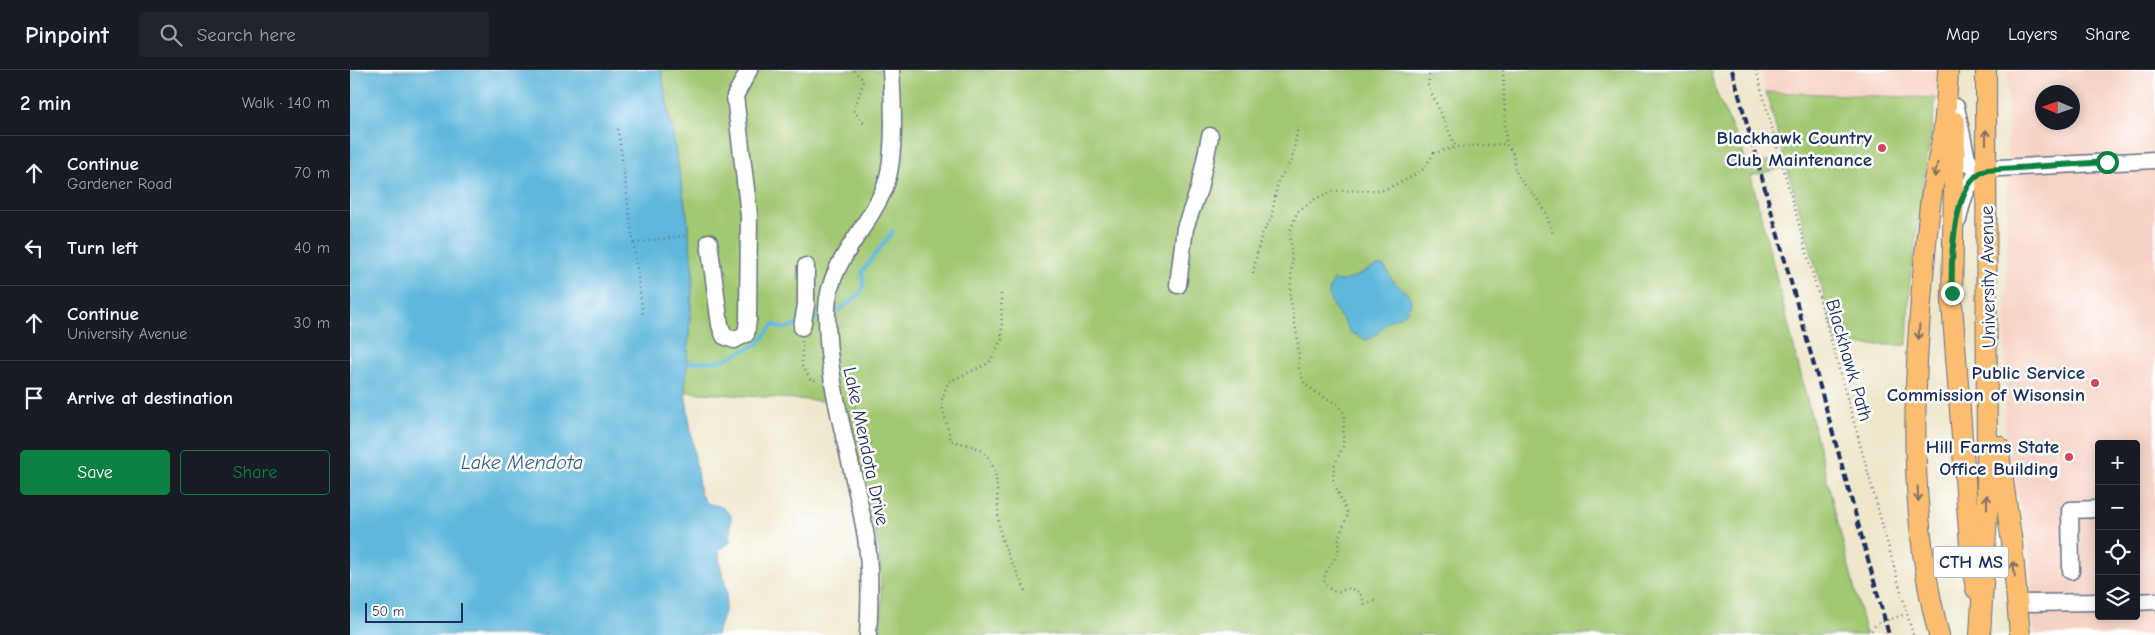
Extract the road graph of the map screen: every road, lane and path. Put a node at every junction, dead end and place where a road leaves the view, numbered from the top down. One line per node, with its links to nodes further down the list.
1 (749, 70): 21 (street)
2 (854, 70): 11 (path)
3 (891, 70): 41 (street, Lake Mendota Drive)
4 (1430, 70): 16 (path)
5 (1503, 70): 15 (path)
6 (1756, 70): 40 (path, Blackhawk Path)
7 (1948, 70): 44 (main road, one-way to 44)
8 (1956, 70): 10 (main road, University Avenue / CTH MS)
9 (1986, 70): 18 (main road, University Avenue / CTH MS, one-way to 9)
10 (1956, 107): 18 (street); 23 (main road, University Avenue / CTH MS)
11 (866, 126)
12 (1298, 126): 25 (path)
13 (618, 129): 22 (path)
14 (1210, 136): 26 (street)
15 (1506, 144): 16 (path); 20 (path)
16 (1456, 147): 34 (path)
17 (2155, 160): 18 (street)
18 (1986, 170): 23 (street); 30 (main road, University Avenue / CTH MS)
19 (689, 234): 22 (path)
20 (1553, 235)
21 (709, 242)
22 (634, 243): 28 (path)
23 (1952, 244): 38 (main road, University Avenue / CTH MS)
24 (806, 266): 29 (street)
25 (1253, 273)
26 (1178, 285)
27 (1001, 294): 33 (path)
28 (643, 315)
29 (804, 323)
30 (1988, 379): 38 (main road, University Avenue / CTH MS, one-way to 30); 39 (main road, one-way to 30)
31 (2095, 510): 32 (street)
32 (2070, 571)
33 (1026, 592)
34 (1375, 601)
35 (2155, 601): 37 (street)
36 (2095, 602): 39 (street)
37 (2140, 602)
38 (1980, 603): 45 (main road, University Avenue / CTH MS)
39 (2018, 603): 46 (main road)
40 (1906, 614): 42 (path); 43 (path, Blackhawk Path)
41 (868, 635)
42 (1869, 635)
43 (1912, 635)
44 (1939, 635)
45 (1980, 635)
46 (2020, 635)

